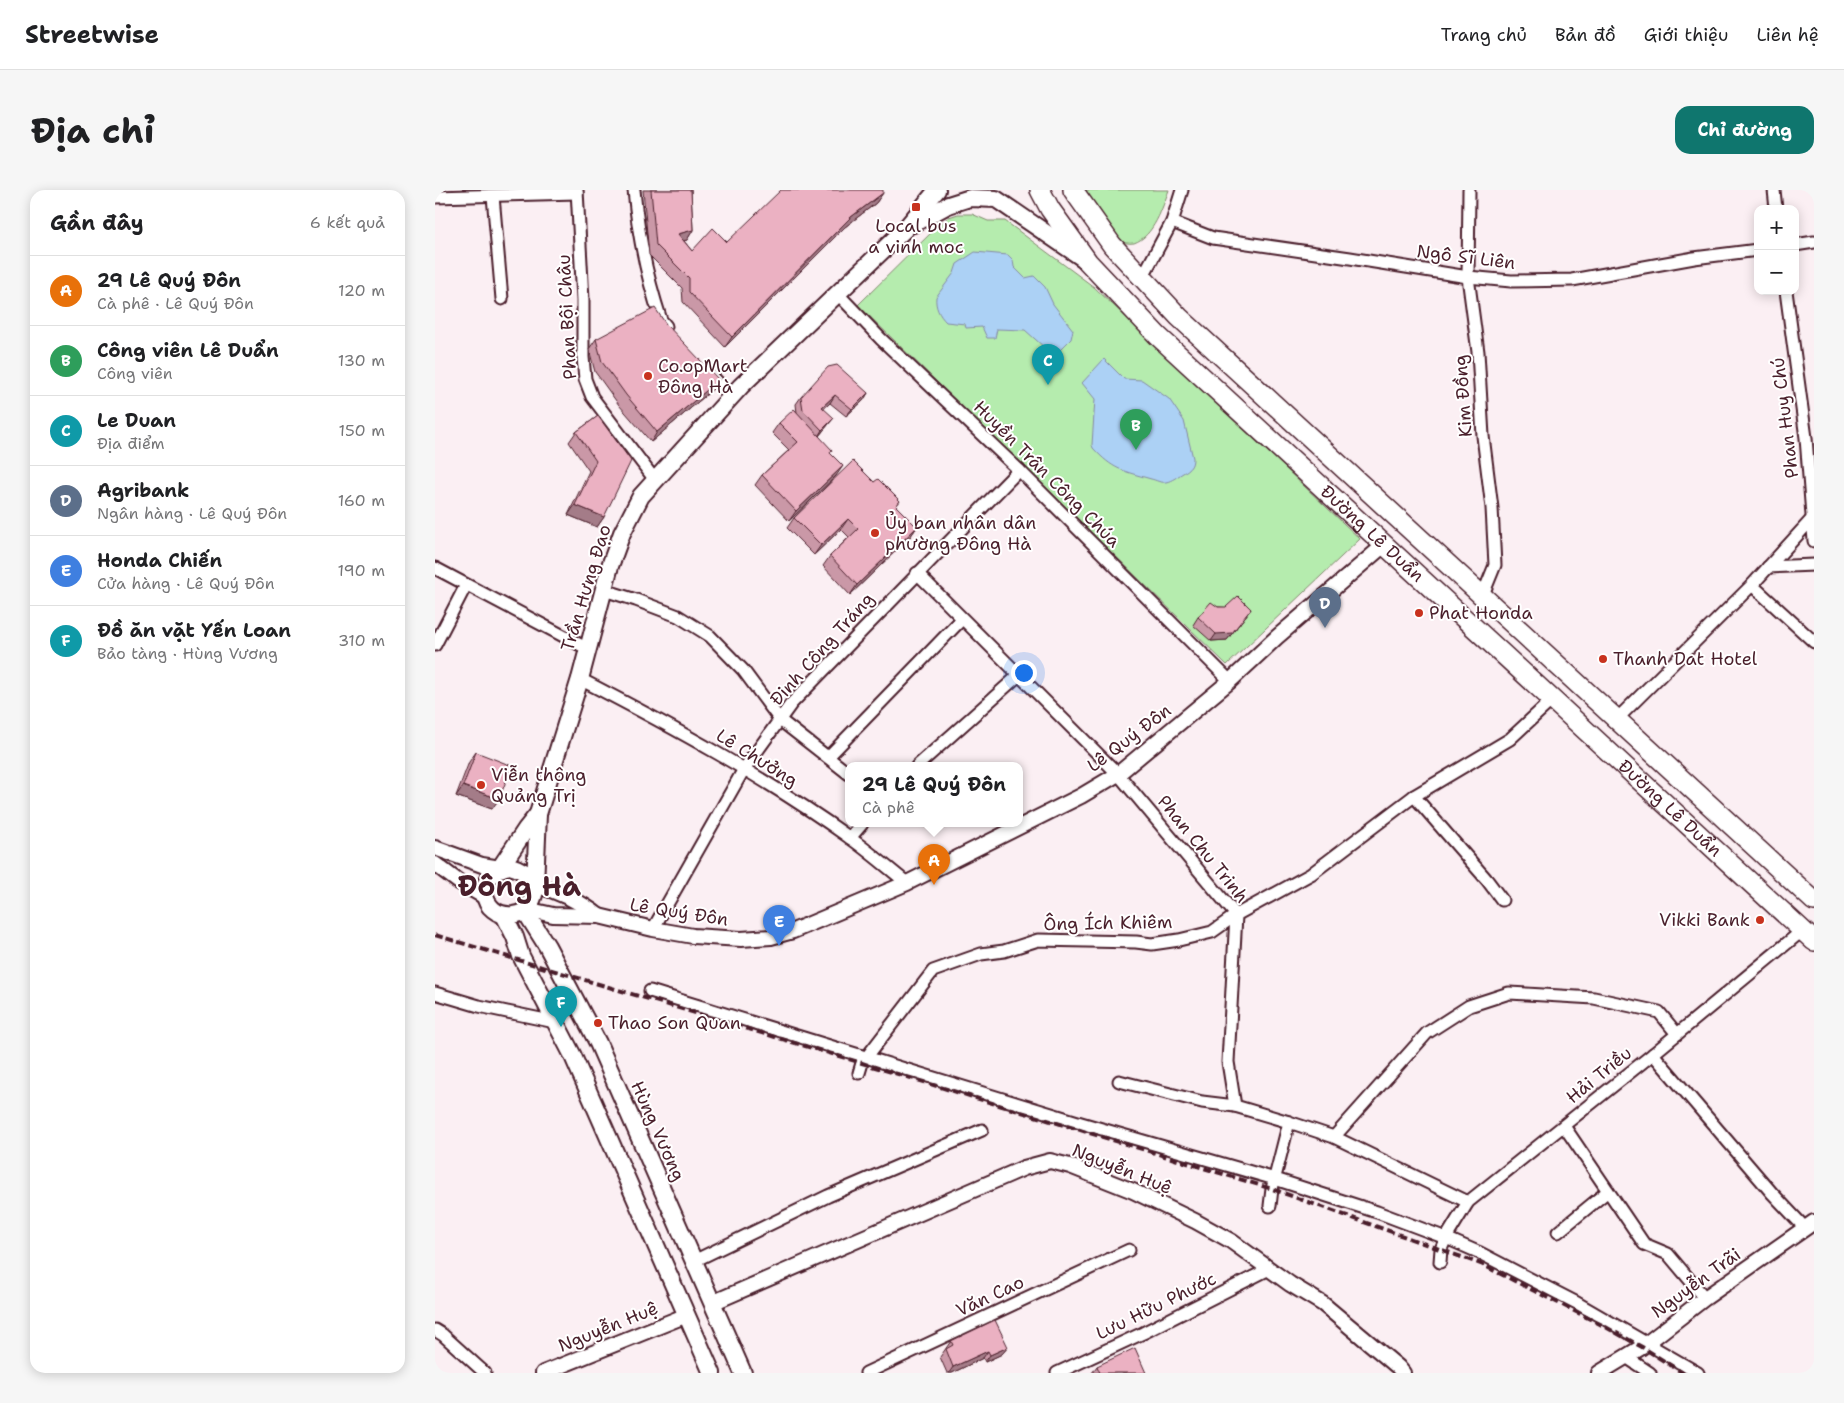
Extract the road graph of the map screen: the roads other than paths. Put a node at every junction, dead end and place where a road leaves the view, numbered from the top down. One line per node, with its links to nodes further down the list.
1 (633, 190): 26 (street)
2 (937, 190): 15 (main road, Trần Hưng Đạo)
3 (974, 190): 12 (main road)
4 (1040, 190): 19 (highway, Đường Lê Duẩn)
5 (1073, 190): 21 (highway, Đường Lê Duẩn)
6 (1182, 190): 14 (street)
7 (1469, 190): 20 (street, Kim Đồng)
8 (1774, 190): 13 (street)
9 (577, 192): 10 (street); 30 (street, Phan Bội Châu)
10 (493, 196): 11 (street); 25 (street)
11 (435, 197)
12 (948, 205): 15 (main road); 19 (main road)
13 (1776, 205)
14 (1172, 222): 20 (street, Ngô Sĩ Liên); 21 (street)
15 (905, 229): 22 (main road, Trần Hưng Đạo)
16 (1814, 242): 17 (street)
17 (1799, 244)
18 (1754, 250): 20 (street, Ngô Sĩ Liên)
19 (1088, 262): 24 (highway, Đường Lê Duẩn)
20 (1468, 277): 42 (street, Kim Đồng)
21 (1142, 278): 24 (highway); 32 (highway, Đường Lê Duẩn)
22 (837, 293): 28 (main road, Trần Hưng Đạo); 29 (street, Huyền Trân Công Chúa)
23 (1787, 295): 31 (street, Phan Huy Chú)
24 (1122, 298): 34 (highway, Đường Lê Duẩn)
25 (502, 299)
26 (673, 335)
27 (699, 362): 28 (street)
28 (731, 396): 30 (main road, Trần Hưng Đạo)
29 (1019, 470): 38 (street, Đinh Công Tráng); 49 (street, Huyền Trân Công Chúa)
30 (655, 480): 41 (main road, Trần Hưng Đạo)
31 (1812, 520): 33 (street, Phan Huy Chú); 36 (street)
32 (1402, 524): 34 (highway); 42 (highway, Đường Lê Duẩn)
33 (1814, 542)
34 (1383, 546): 49 (street, Lê Quý Đôn); 50 (highway, Đường Lê Duẩn)
35 (1814, 565): 36 (street)
36 (1768, 567): 40 (street)
37 (435, 568): 39 (street)
38 (917, 573): 43 (street, Phan Chu Trinh); 51 (street, Đinh Công Tráng)
39 (466, 585): 45 (street); 46 (street)
40 (1752, 586): 44 (street); 52 (street)
41 (604, 590): 46 (main road, Trần Hưng Đạo); 51 (street)
42 (1482, 597): 52 (highway, Đường Lê Duẩn)
43 (962, 619): 47 (street, Phan Chu Trinh); 53 (street)
44 (1814, 642)
45 (435, 645)
46 (588, 649): 48 (main road, Trần Hưng Đạo)
47 (1019, 675): 54 (street); 57 (street, Phan Chu Trinh)
48 (580, 679): 55 (street, Lê Chưởng); 59 (main road, Trần Hưng Đạo)
49 (1230, 681): 57 (street, Lê Quý Đôn)
50 (1552, 700): 58 (street, Ông Ích Khiêm); 77 (highway, Đường Lê Duẩn)
51 (780, 720): 53 (street); 55 (street, Đinh Công Tráng)
52 (1616, 720): 71 (highway, Đường Lê Duẩn)
53 (828, 757): 56 (street)
54 (921, 762)
55 (744, 769): 63 (street, Lê Chưởng); 76 (street, Đinh Công Tráng)
56 (845, 771)
57 (1118, 774): 60 (street, Lê Quý Đôn); 74 (street, Phan Chu Trinh)
58 (1414, 796): 70 (street); 74 (street, Ông Ích Khiêm)
59 (538, 814): 66 (main road, Trần Hưng Đạo); 68 (main road, Trần Hưng Đạo)
60 (1023, 825)
61 (859, 827): 63 (street)
62 (1019, 827): 67 (street, Lê Quý Đôn)
63 (850, 838): 67 (street, Lê Chưởng)
64 (435, 848): 66 (street)
65 (435, 864): 69 (street)
66 (500, 868): 68 (main road); 69 (main road)
67 (907, 883): 76 (street, Lê Quý Đôn)
68 (535, 885): 72 (main road); 75 (street, Lê Quý Đôn)
69 (485, 897): 73 (main road)
70 (1502, 900)
71 (1814, 901)
72 (525, 911): 73 (main road); 75 (street, Lê Quý Đôn); 99 (main road, Hùng Vương)
73 (504, 915): 80 (main road)
74 (1236, 915): 83 (street, Ông Ích Khiêm); 86 (street, Phan Chu Trinh)
75 (599, 916): 76 (street, Lê Quý Đôn)
76 (653, 930)
77 (1808, 935): 81 (street, Hải Triều)
78 (650, 991): 83 (street)
79 (435, 993): 80 (street)
80 (555, 1022): 104 (main road)
81 (1677, 1034): 82 (street, Hải Triều); 90 (street)
82 (1653, 1054): 88 (street, Hải Triều); 95 (street)
83 (867, 1058): 84 (street, Ông Ích Khiêm); 91 (street)
84 (859, 1074)
85 (1119, 1081): 86 (street)
86 (1235, 1106): 87 (street)
87 (1289, 1122): 90 (street); 91 (street)
88 (1564, 1126): 92 (street); 93 (street, Hải Triều)
89 (982, 1130): 99 (street)
90 (1334, 1137): 93 (street)
91 (1275, 1178): 94 (street); 97 (street)
92 (1607, 1191): 96 (street); 102 (street)
93 (1468, 1202): 97 (street, Hải Triều)
94 (1270, 1206)
95 (1809, 1225): 102 (street, Nguyễn Trãi)
96 (1558, 1232)
97 (1446, 1238): 100 (street, Hải Triều); 106 (street)
98 (1129, 1250): 112 (street, Văn Cao)
99 (694, 1261): 103 (main road, Hùng Vương)
100 (1440, 1262)
101 (1269, 1269): 103 (street, Nguyễn Huệ); 113 (street, Lưu Hữu Phước); 114 (street, Nguyễn Huệ)
102 (1705, 1298): 106 (street, Nguyễn Trãi)
103 (712, 1303): 104 (main road); 111 (main road, Hùng Vương)
104 (687, 1315): 109 (street, Nguyễn Huệ); 110 (main road)
105 (435, 1330): 108 (street)
106 (1647, 1343): 107 (street, Nguyễn Trãi); 117 (street)
107 (1626, 1357): 115 (street, Nguyễn Trãi); 116 (street)
108 (485, 1373)
109 (543, 1373)
110 (712, 1373)
111 (743, 1373)
112 (866, 1373)
113 (1057, 1373)
114 (1403, 1373)
115 (1599, 1373)
116 (1650, 1373)
117 (1698, 1373)

